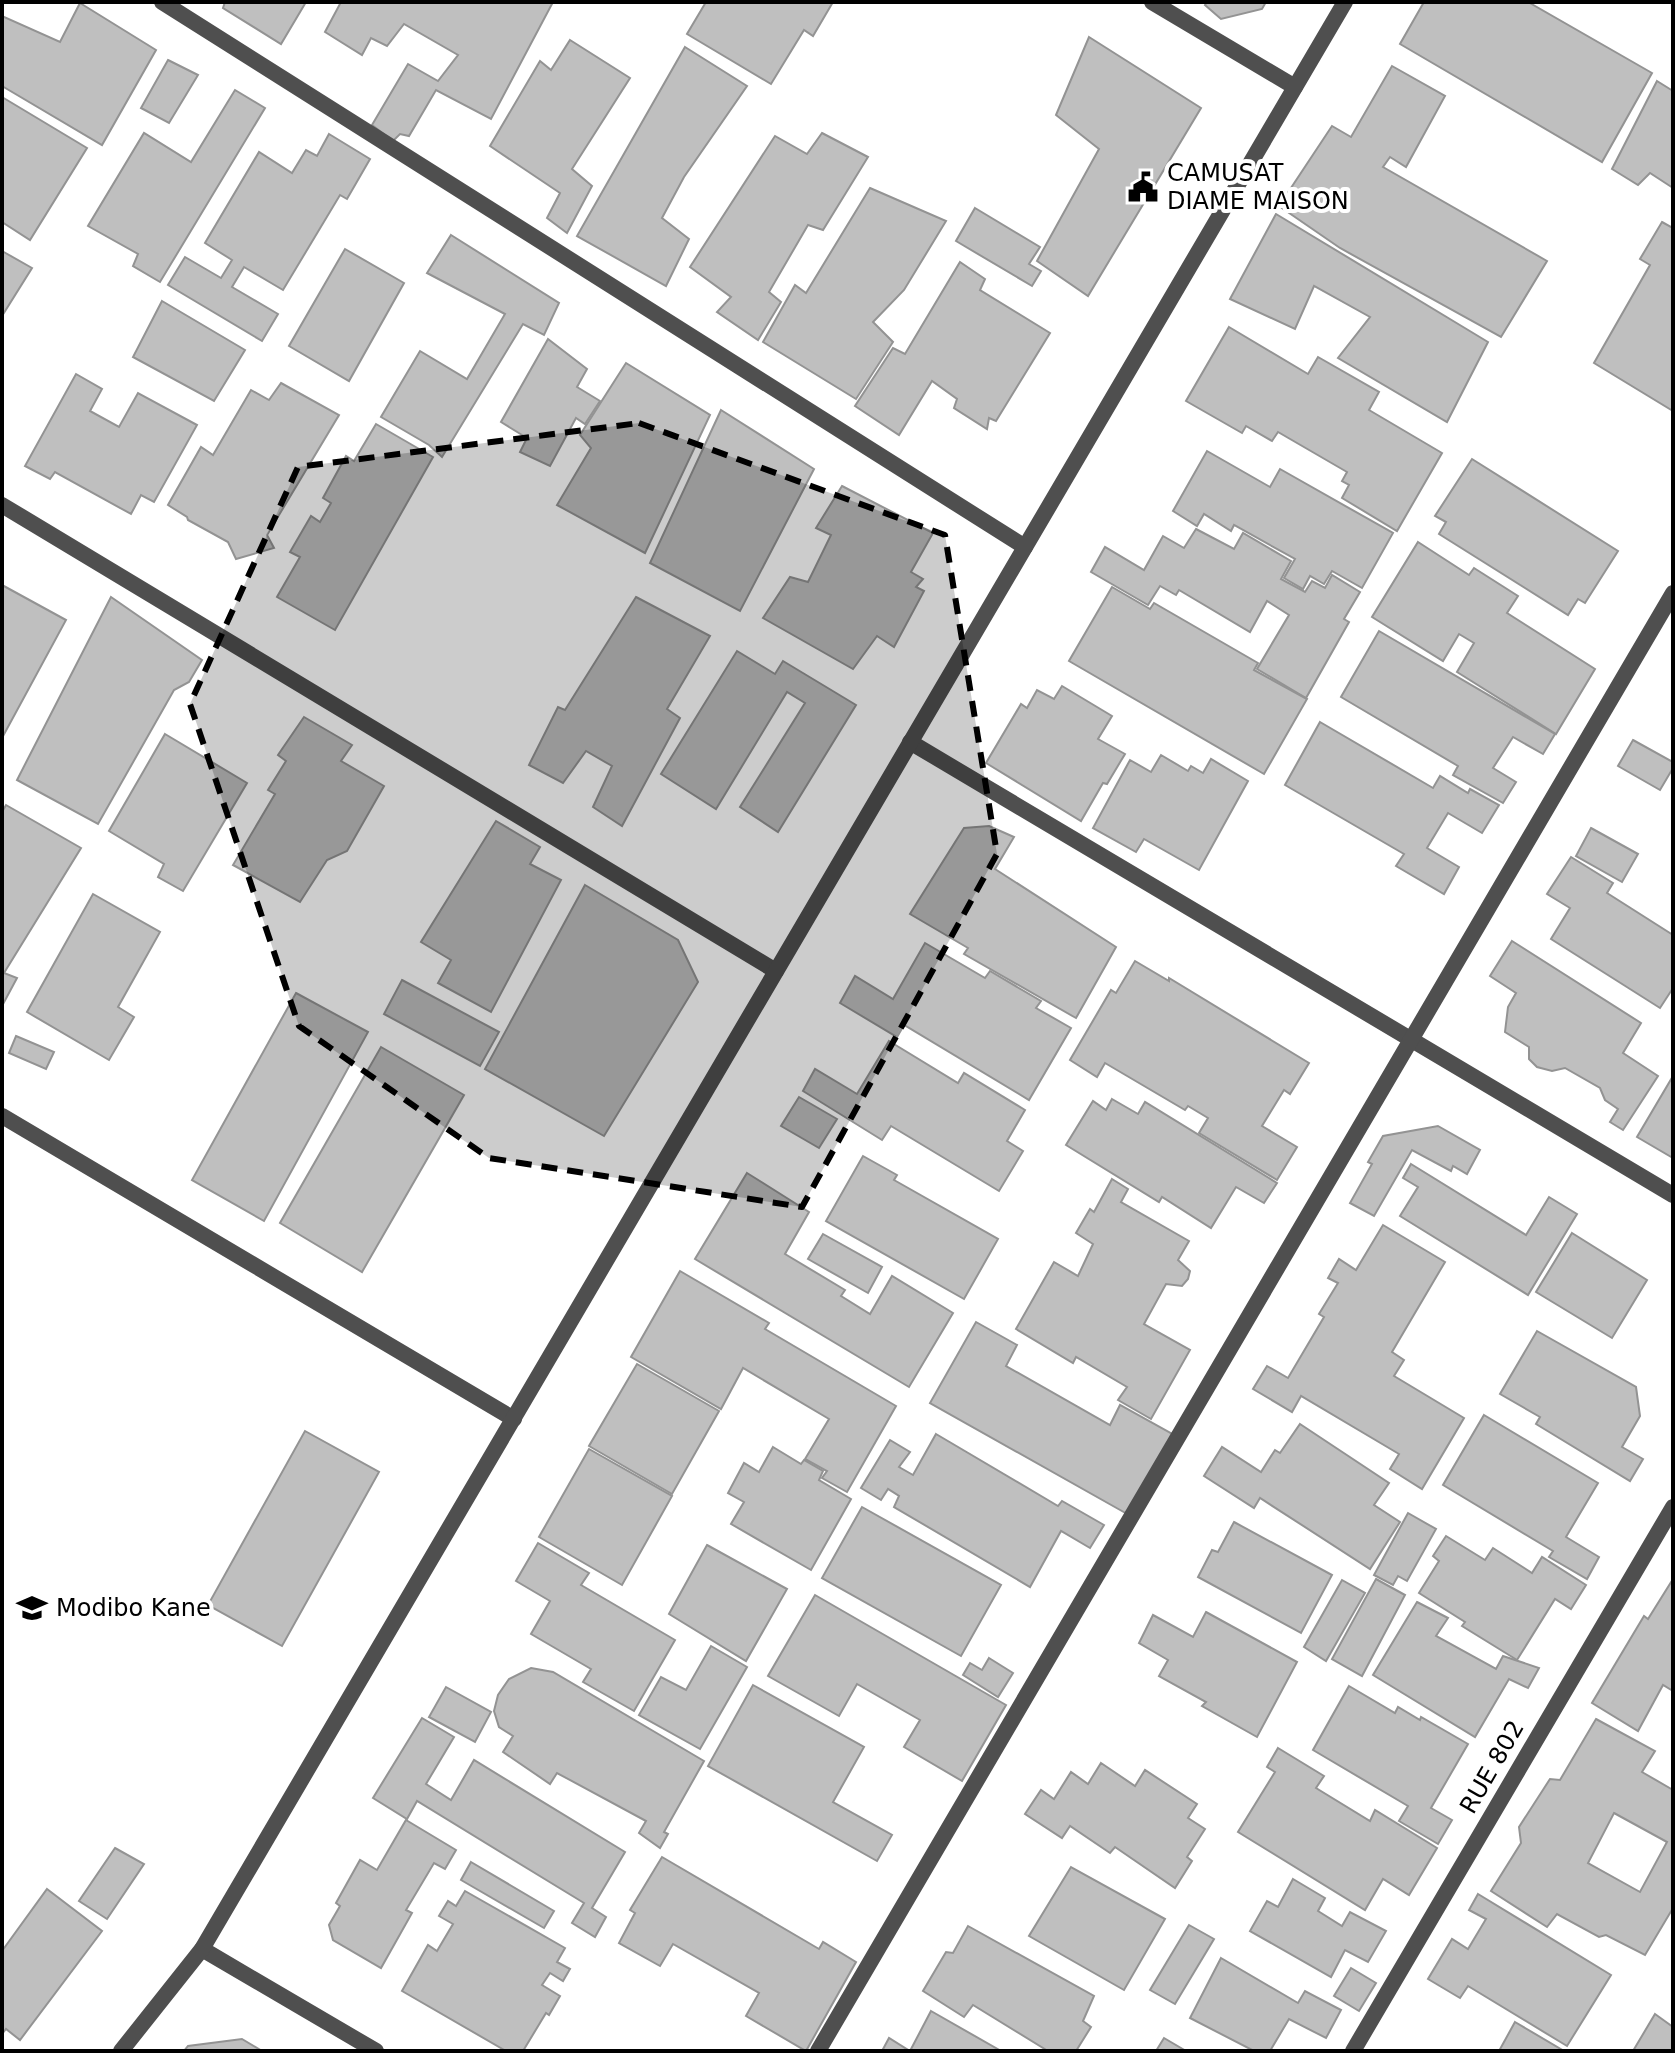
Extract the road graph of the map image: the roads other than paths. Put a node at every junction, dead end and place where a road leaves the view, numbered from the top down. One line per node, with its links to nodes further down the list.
1 (162, 2): 6 (street)
2 (1152, 2): 4 (street)
3 (1345, 2): 4 (street)
4 (1295, 87): 6 (street)
5 (2, 505): 9 (street)
6 (1025, 547): 8 (street)
7 (1673, 593): 10 (street)
8 (910, 742): 9 (street); 10 (street)
9 (776, 971): 13 (street)
10 (1411, 1040): 12 (street); 18 (street)
11 (2, 1116): 13 (street)
12 (1673, 1195)
13 (514, 1419): 15 (street)
14 (1673, 1507): 19 (street, RUE 802)
15 (202, 1949): 16 (street); 17 (street)
16 (121, 2051)
17 (376, 2051)
18 (818, 2051)
19 (1353, 2051)

